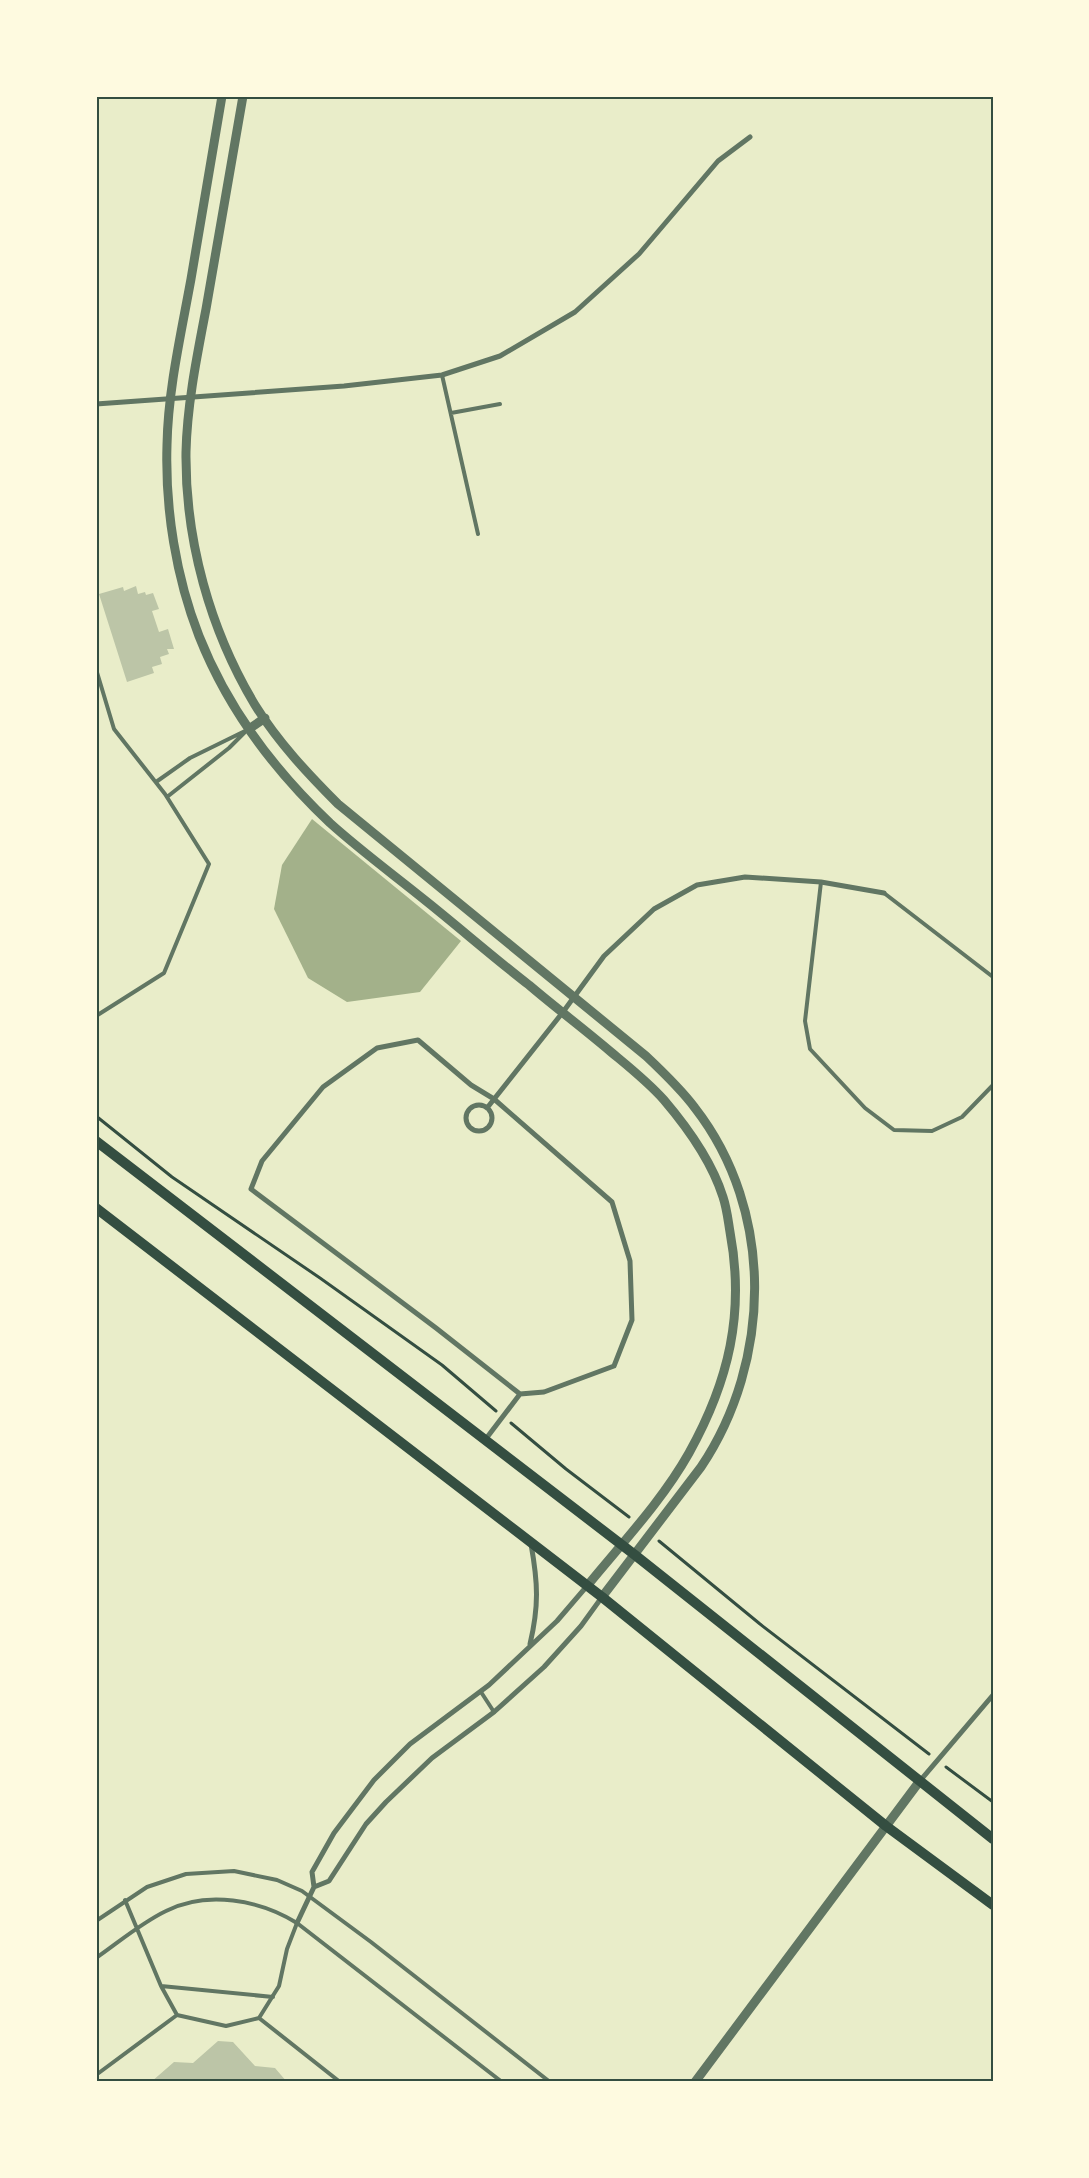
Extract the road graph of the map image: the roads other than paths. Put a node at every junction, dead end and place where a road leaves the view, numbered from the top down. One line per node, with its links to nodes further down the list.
1 (222, 96): 6 (street)
2 (243, 96): 5 (street)
3 (750, 137): 4 (street)
4 (442, 375): 5 (street); 9 (lane)
5 (192, 396): 6 (street); 12 (street)
6 (172, 398): 7 (street); 13 (street)
7 (96, 404)
8 (500, 404): 9 (lane)
9 (451, 413): 10 (lane)
10 (478, 534)
11 (96, 669): 14 (lane)
12 (265, 718): 13 (street); 19 (street)
13 (249, 729): 14 (lane); 15 (lane); 20 (street)
14 (156, 782): 15 (lane)
15 (166, 797): 21 (lane)
16 (822, 882): 17 (street); 19 (street); 22 (lane)
17 (884, 893): 18 (lane)
18 (993, 977)
19 (573, 997): 20 (street); 31 (street)
20 (563, 1012): 23 (street); 30 (street)
21 (96, 1016)
22 (993, 1085)
23 (494, 1099): 24 (street); 27 (street); 27 (street)
24 (487, 1108): 24 (street)
25 (96, 1141): 28 (main road)
26 (96, 1208): 29 (main road)
27 (520, 1394): 28 (street)
28 (485, 1440): 30 (main road)
29 (531, 1544): 32 (main road); 34 (street)
30 (621, 1544): 31 (main road); 32 (street)
31 (635, 1555): 33 (street); 38 (main road)
32 (587, 1586): 33 (main road); 34 (street)
33 (602, 1597): 37 (street); 39 (main road)
34 (530, 1645): 35 (street)
35 (481, 1692): 37 (lane); 41 (street)
36 (993, 1695): 38 (street)
37 (494, 1712): 41 (street)
38 (919, 1782): 39 (street); 40 (main road)
39 (886, 1826): 44 (main road); 57 (street)
40 (993, 1839)
41 (314, 1887): 42 (street)
42 (310, 1897): 43 (lane); 46 (street); 56 (lane)
43 (125, 1900): 45 (lane); 47 (lane)
44 (993, 1905)
45 (96, 1921)
46 (297, 1923): 47 (lane); 50 (lane); 55 (lane)
47 (138, 1928): 48 (lane); 49 (lane)
48 (96, 1958)
49 (160, 1986): 50 (lane); 51 (lane)
50 (272, 1997): 52 (lane)
51 (177, 2015): 52 (lane); 53 (lane)
52 (259, 2018): 54 (lane)
53 (96, 2075)
54 (340, 2082)
55 (502, 2082)
56 (550, 2082)
57 (696, 2082)

